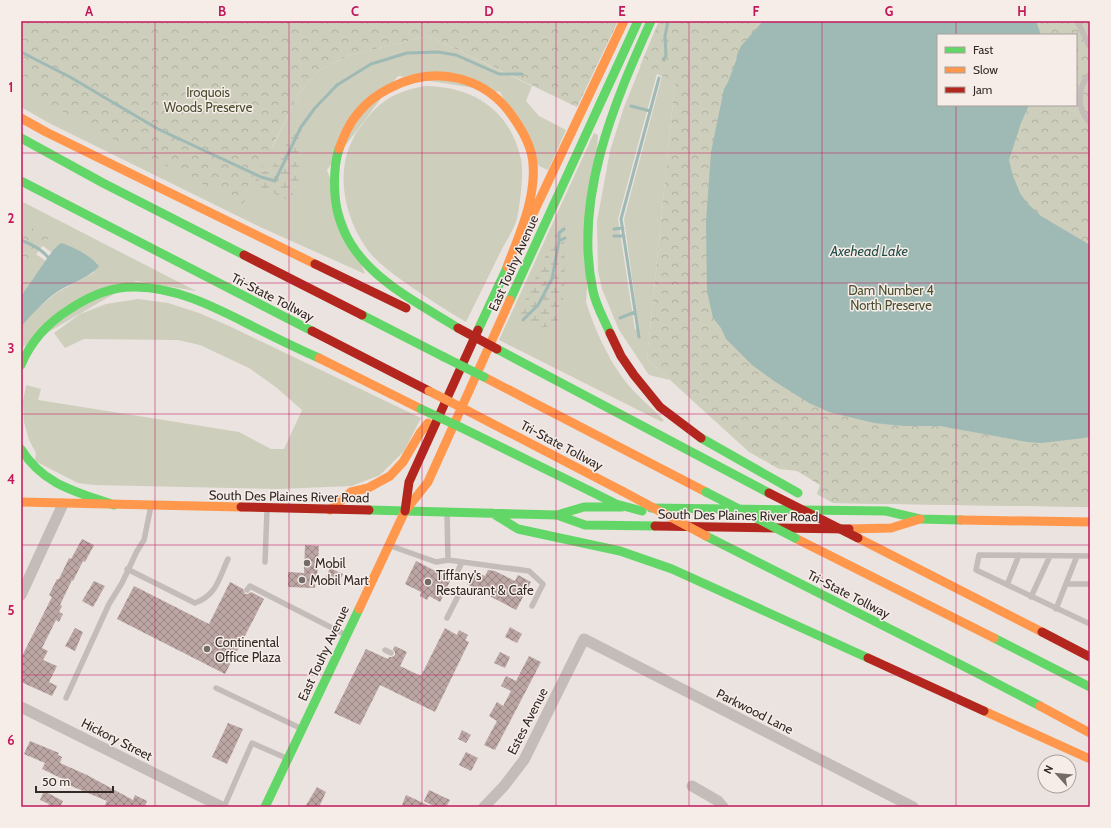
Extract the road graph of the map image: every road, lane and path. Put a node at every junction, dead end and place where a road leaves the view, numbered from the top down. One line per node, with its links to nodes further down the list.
1 (624, 21): 11 (main road, East Touhy Avenue)
2 (638, 21): 22 (main road, East Touhy Avenue)
3 (651, 21): 40 (main road)
4 (1077, 21): 5 (lane)
5 (1090, 47)
6 (1090, 74): 8 (lane)
7 (21, 118): 12 (main road)
8 (1090, 124)
9 (21, 138): 55 (main road, Tri-State Tollway, bridge)
10 (21, 181): 27 (main road, Tri-State Tollway, bridge)
11 (507, 267): 12 (main road); 14 (main road, East Touhy Avenue)
12 (457, 331): 40 (main road, bridge)
13 (21, 365): 27 (main road, bridge)
14 (444, 405): 21 (main road); 22 (main road, East Touhy Avenue)
15 (21, 449): 18 (main road)
16 (21, 502): 17 (main road, South Des Plaines River Road)
17 (63, 504): 18 (main road, South Des Plaines River Road); 46 (street)
18 (114, 505): 19 (main road, South Des Plaines River Road)
19 (151, 506): 20 (main road, South Des Plaines River Road); 38 (lane)
20 (268, 508): 21 (main road, South Des Plaines River Road); 36 (lane)
21 (330, 510): 22 (main road, South Des Plaines River Road)
22 (405, 511): 23 (main road, South Des Plaines River Road); 29 (main road, East Touhy Avenue)
23 (447, 512): 24 (main road, South Des Plaines River Road); 35 (lane)
24 (492, 514): 25 (main road, South Des Plaines River Road); 62 (main road)
25 (557, 515): 26 (main road, South Des Plaines River Road); 26 (main road, South Des Plaines River Road)
26 (920, 519): 28 (main road, South Des Plaines River Road)
27 (676, 521): 60 (main road, Tri-State Tollway, bridge)
28 (1090, 522)
29 (389, 545): 35 (lane); 52 (main road, East Touhy Avenue)
30 (1019, 555): 31 (lane); 43 (lane); 43 (lane)
31 (1050, 556): 32 (lane); 47 (lane)
32 (1077, 556): 33 (lane); 41 (lane)
33 (1090, 556)
34 (228, 559): 38 (lane)
35 (448, 560): 37 (lane)
36 (265, 562)
37 (462, 562): 39 (lane); 48 (lane)
38 (128, 569): 57 (lane)
39 (455, 577)
40 (943, 581): 54 (main road)
41 (1066, 584): 42 (lane); 49 (lane)
42 (1090, 584)
43 (1007, 585): 47 (lane)
44 (246, 590): 52 (lane)
45 (460, 592): 50 (lane)
46 (21, 595)
47 (1032, 597): 49 (lane)
48 (532, 606)
49 (1056, 609): 51 (lane)
50 (447, 618)
51 (1090, 624)
52 (346, 635): 59 (main road, East Touhy Avenue)
53 (584, 640): 66 (street, Estes Avenue); 68 (street, Parkwood Lane)
54 (1090, 657)
55 (1090, 686)
56 (216, 688): 59 (lane)
57 (66, 698)
58 (21, 707): 64 (street, Hickory Street)
59 (302, 730): 61 (main road, East Touhy Avenue)
60 (1090, 733)
61 (288, 759): 64 (lane); 65 (main road, East Touhy Avenue)
62 (1090, 759)
63 (692, 786): 67 (street)
64 (223, 807)
65 (265, 807)
66 (484, 807)
67 (723, 807)
68 (913, 807)

